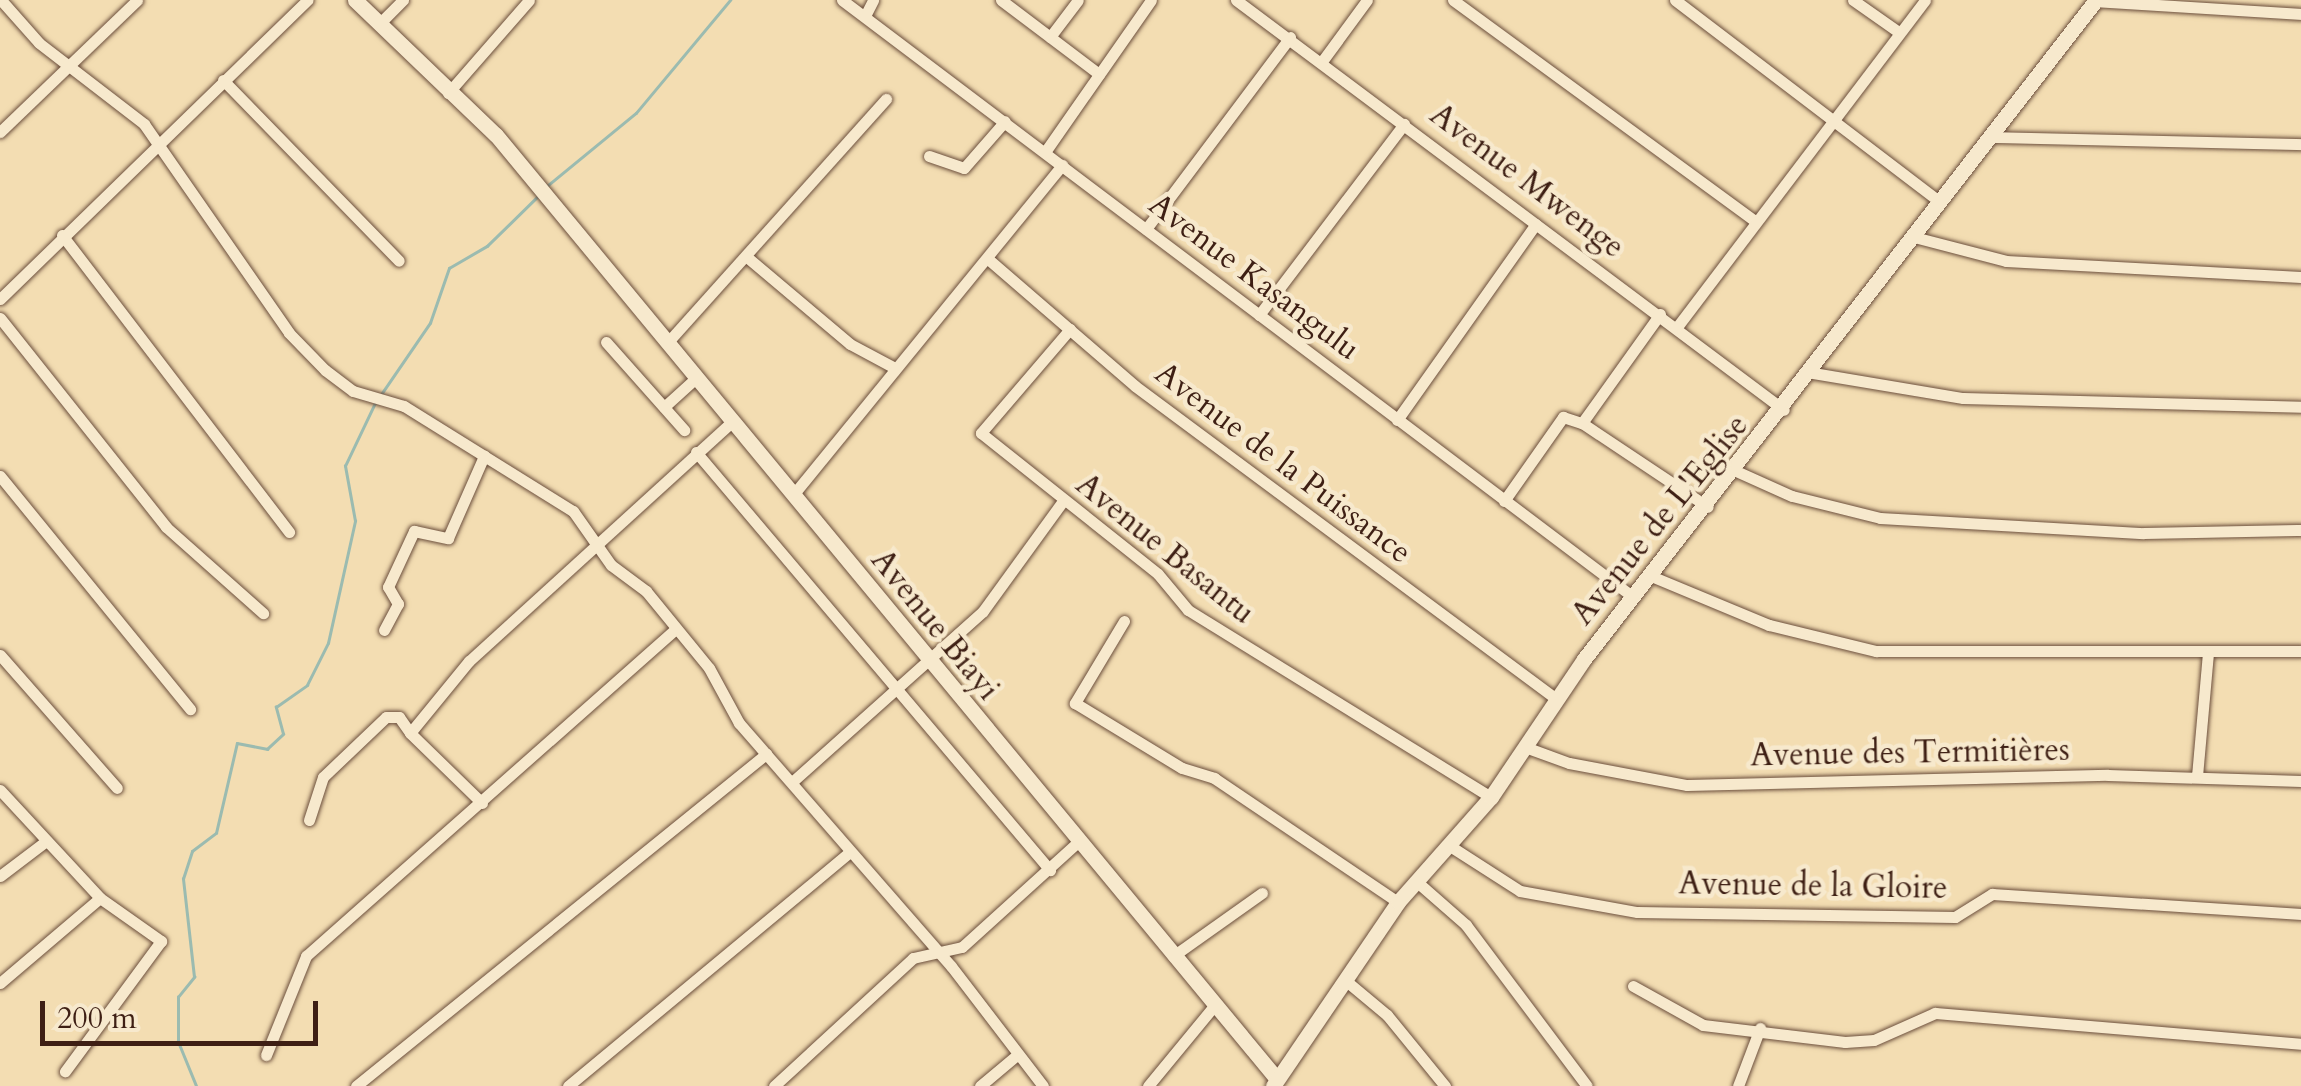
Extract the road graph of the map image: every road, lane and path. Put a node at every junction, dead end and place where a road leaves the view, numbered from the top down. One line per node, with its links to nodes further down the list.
1 (1, 0): 26 (street)
2 (137, 0): 26 (street)
3 (306, 0): 28 (street)
4 (355, 0): 21 (street, Avenue Biayi)
5 (403, 0): 21 (street)
6 (529, 0): 29 (street)
7 (842, 0): 20 (street, Avenue Kasangulu)
8 (873, 0): 20 (street)
9 (1001, 0): 24 (street)
10 (1078, 0): 24 (street)
11 (1151, 0): 27 (street)
12 (1236, 0): 23 (street, Avenue Mwenge)
13 (1366, 0): 25 (street)
14 (1453, 0): 42 (street)
15 (1675, 0): 31 (street)
16 (1853, 0): 22 (street)
17 (1925, 0): 22 (street)
18 (2095, 1): 19 (street); 35 (street, Avenue de L'Eglise)
19 (2301, 14)
20 (864, 16): 32 (street, Avenue Kasangulu)
21 (379, 24): 29 (street, Avenue Biayi)
22 (1900, 32): 31 (street)
23 (1290, 37): 25 (street, Avenue Mwenge); 44 (street)
24 (1050, 38): 27 (street)
25 (1323, 60): 33 (street, Avenue Mwenge)
26 (69, 63): 34 (street); 36 (street)
27 (1099, 74): 38 (street)
28 (223, 80): 36 (street); 49 (street)
29 (448, 93): 58 (street, Avenue Biayi)
30 (886, 100): 47 (street)
31 (1837, 119): 41 (street); 42 (street)
32 (1005, 122): 38 (street, Avenue Kasangulu); 39 (street)
33 (1404, 124): 43 (street, Avenue Mwenge); 53 (street)
34 (0, 132)
35 (1992, 137): 37 (street); 41 (street, Avenue de L'Eglise)
36 (157, 140): 45 (street); 70 (street)
37 (2301, 144)
38 (1044, 152): 40 (street, Avenue Kasangulu)
39 (929, 156)
40 (1062, 165): 44 (street, Avenue Kasangulu); 48 (street)
41 (1940, 202): 46 (street, Avenue de L'Eglise)
42 (1752, 219): 55 (street)
43 (1536, 224): 52 (street, Avenue Mwenge); 66 (street)
44 (1146, 230): 53 (street, Avenue Kasangulu)
45 (62, 235): 51 (street); 78 (street)
46 (1914, 237): 50 (street); 60 (street, Avenue de L'Eglise)
47 (748, 258): 58 (street); 59 (street)
48 (988, 258): 56 (street, Avenue de la Puissance); 59 (street)
49 (398, 262)
50 (2301, 277)
51 (0, 298)
52 (1660, 314): 55 (street, Avenue Mwenge); 67 (street)
53 (1259, 316): 66 (street, Avenue Kasangulu)
54 (0, 318): 82 (street)
55 (1676, 327): 64 (street, Avenue Mwenge)
56 (1070, 329): 74 (street, Avenue Basantu); 91 (street, Avenue de la Puissance)
57 (606, 342): 62 (street)
58 (667, 343): 61 (street, Avenue Biayi)
59 (894, 367): 73 (street)
60 (1813, 373): 63 (street); 64 (street, Avenue de L'Eglise)
61 (697, 378): 62 (street); 65 (street, Avenue Biayi)
62 (664, 407): 68 (street)
63 (2301, 407)
64 (1784, 410): 71 (street, Avenue de L'Eglise)
65 (734, 420): 69 (street); 73 (street, Avenue Biayi)
66 (1398, 420): 75 (street, Avenue Kasangulu)
67 (1582, 423): 75 (street); 76 (street)
68 (684, 430)
69 (696, 452): 79 (street); 90 (street)
70 (484, 456): 79 (street); 85 (street)
71 (1736, 471): 76 (street, Avenue de L'Eglise); 77 (street)
72 (0, 476): 92 (street)
73 (793, 495): 89 (street, Avenue Biayi)
74 (1063, 500): 89 (street); 101 (street, Avenue Basantu)
75 (1504, 501): 81 (street, Avenue Kasangulu)
76 (1708, 507): 80 (street, Avenue de L'Eglise)
77 (2301, 530)
78 (289, 532)
79 (600, 548): 84 (street); 93 (street)
80 (1651, 576): 81 (street, Avenue de L'Eglise); 86 (street)
81 (1633, 597): 91 (street, Avenue de L'Eglise)
82 (262, 613)
83 (1124, 622): 113 (street)
84 (676, 629): 95 (street); 102 (street)
85 (384, 630)
86 (2208, 652): 87 (street); 96 (street)
87 (2301, 652)
88 (0, 655): 99 (street)
89 (931, 664): 90 (street); 105 (street, Avenue Biayi)
90 (894, 694): 98 (street); 108 (street)
91 (1555, 698): 94 (street, Avenue de L'Eglise)
92 (190, 709)
93 (410, 733): 102 (street); 103 (street)
94 (1525, 746): 96 (street, Avenue des Termitières); 101 (street, Avenue de L'Eglise)
95 (766, 754): 98 (street); 127 (street)
96 (2197, 776): 97 (street, Avenue des Termitières)
97 (2301, 780)
98 (792, 782): 107 (street)
99 (118, 788)
100 (0, 790): 104 (street)
101 (1492, 797): 106 (street, Avenue de L'Eglise)
102 (482, 804): 123 (street)
103 (309, 820)
104 (45, 842): 109 (street); 112 (street)
105 (1078, 842): 108 (street); 116 (street, Avenue Biayi)
106 (1450, 846): 110 (street, Avenue de L'Eglise); 114 (street, Avenue de la Gloire)
107 (849, 853): 115 (street); 128 (street)
108 (1050, 870): 115 (street)
109 (0, 876)
110 (1416, 880): 113 (street, Avenue de L'Eglise); 134 (street)
111 (1262, 893): 116 (street)
112 (100, 898): 118 (street); 125 (street)
113 (1398, 902): 117 (street, Avenue de L'Eglise)
114 (2301, 914)
115 (939, 952): 124 (street); 129 (street)
116 (1173, 956): 120 (street, Avenue Biayi)
117 (1345, 980): 126 (street, Avenue de L'Eglise); 133 (street)
118 (0, 983)
119 (1632, 986): 121 (street)
120 (1214, 1006): 126 (street, Avenue Biayi); 132 (street)
121 (1760, 1028): 122 (street); 135 (street)
122 (2301, 1044)
123 (266, 1054)
124 (1016, 1056): 130 (street); 131 (street)
125 (65, 1071)
126 (1278, 1084)
127 (356, 1086)
128 (568, 1086)
129 (774, 1086)
130 (980, 1086)
131 (1043, 1086)
132 (1148, 1086)
133 (1445, 1086)
134 (1587, 1086)
135 (1738, 1086)

